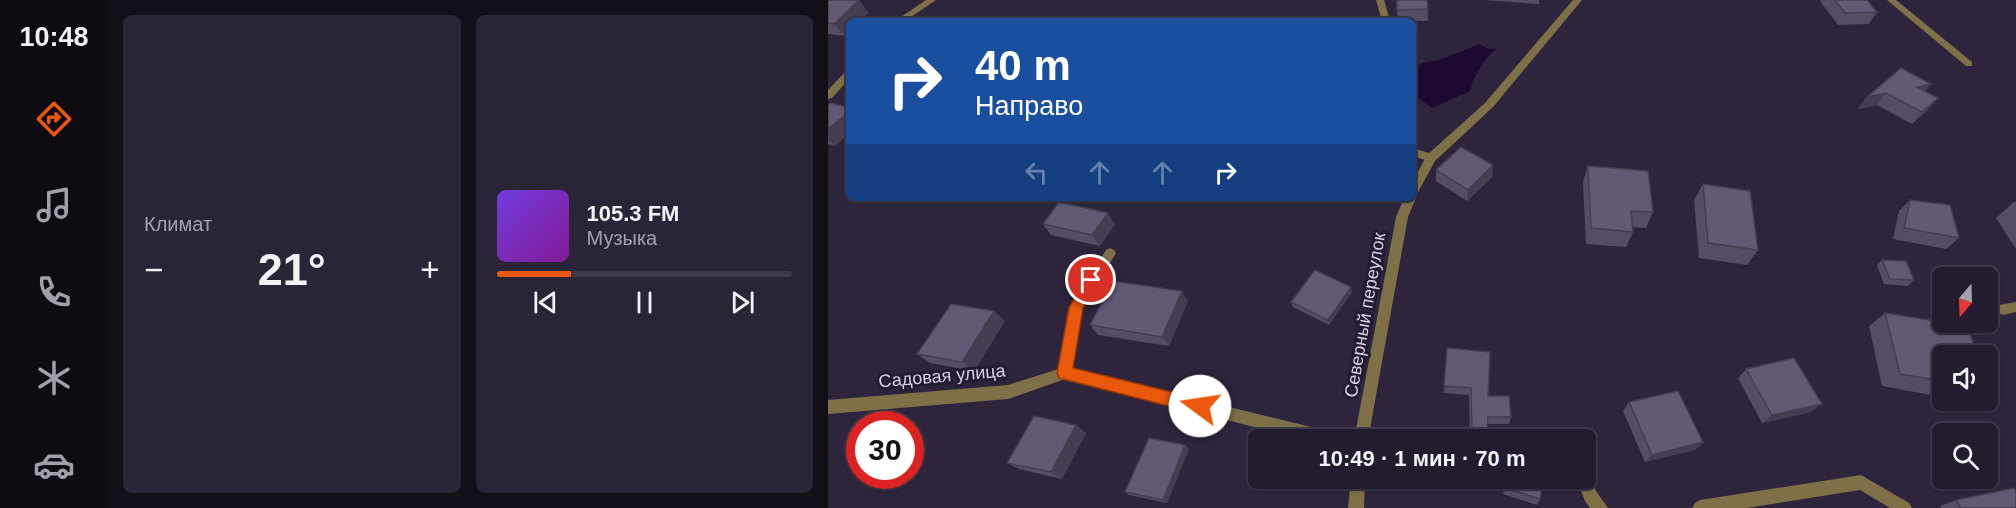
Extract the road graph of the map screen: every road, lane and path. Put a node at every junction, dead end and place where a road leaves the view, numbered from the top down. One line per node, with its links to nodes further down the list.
1 (932, 0): 5 (street)
2 (1380, 0): 6 (street)
3 (1578, 0): 11 (street)
4 (1891, 0): 7 (street)
5 (904, 18)
6 (1385, 18)
7 (1969, 64)
8 (846, 76): 9 (street)
9 (828, 96)
10 (1416, 153): 11 (street)
11 (1431, 158): 12 (street)
12 (1416, 186)
13 (1409, 201): 18 (street, Северный переулок)
14 (1110, 253): 15 (street)
15 (1065, 373): 16 (street, Садовая улица); 17 (street)
16 (828, 406)
17 (1292, 429)
18 (1363, 429)
19 (1357, 489): 21 (street)
20 (1587, 489): 22 (street)
21 (1356, 508)
22 (1600, 508)
23 (1700, 508): 24 (street)
24 (1904, 508)

